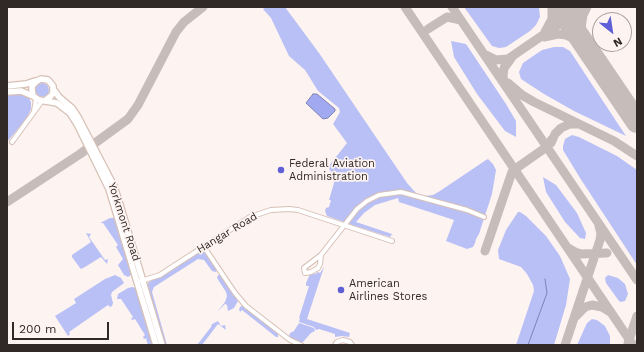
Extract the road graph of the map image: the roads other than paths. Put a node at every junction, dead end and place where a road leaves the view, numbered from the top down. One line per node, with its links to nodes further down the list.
1 (37, 81): 2 (street); 3 (street, Yorkmont Road); 5 (street)
2 (7, 86)
3 (53, 89): 6 (street); 14 (street, Yorkmont Road)
4 (7, 92): 5 (street, Yorkmont Road)
5 (35, 97): 6 (street, Yorkmont Road); 7 (street)
6 (44, 101): 7 (street); 14 (street, Yorkmont Road)
7 (34, 111): 8 (street)
8 (12, 142)
9 (484, 217): 10 (street)
10 (344, 225): 11 (street, Hangar Road); 12 (street, Hangar Road); 13 (street)
11 (392, 241)
12 (204, 246): 14 (street, Hangar Road); 17 (street)
13 (321, 256): 13 (street)
14 (140, 281): 15 (street, Yorkmont Road); 16 (street, Yorkmont Road)
15 (156, 345)
16 (162, 345)
17 (301, 345)
18 (335, 345): 19 (street)
19 (352, 345)

